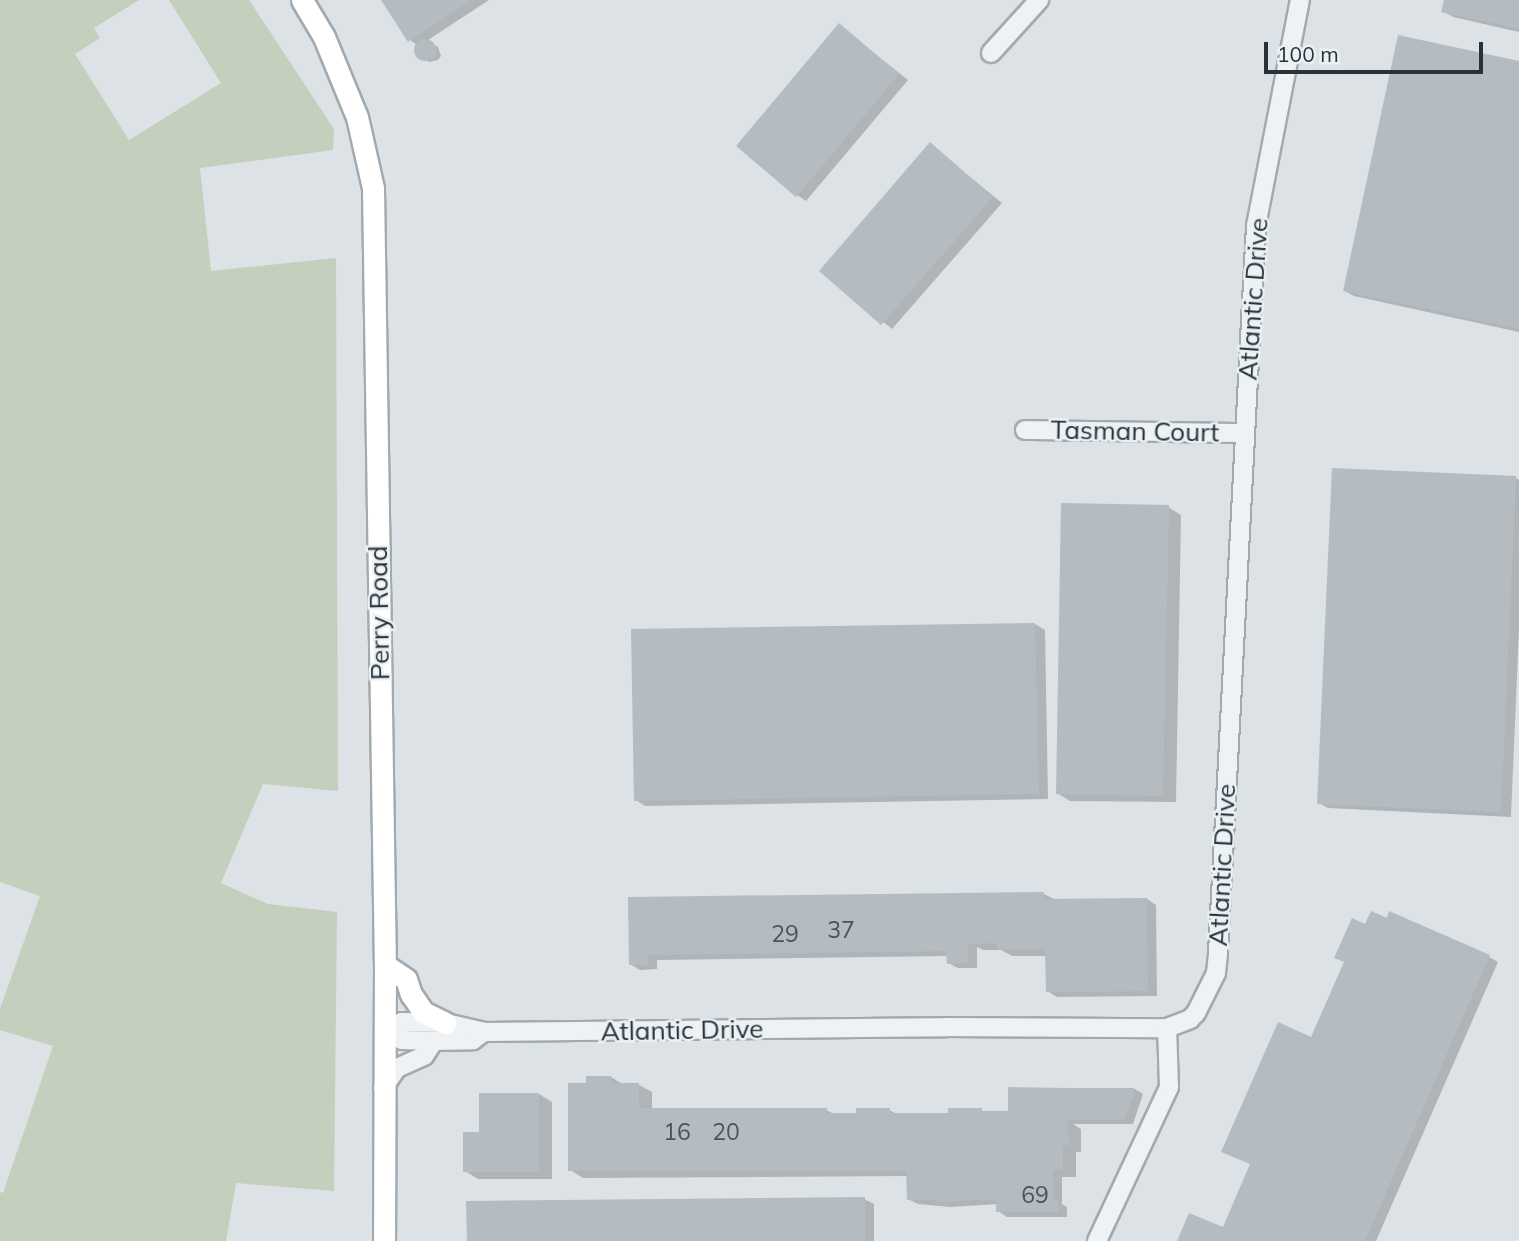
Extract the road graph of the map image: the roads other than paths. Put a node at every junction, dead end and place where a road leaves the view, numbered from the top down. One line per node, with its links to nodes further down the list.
1 (302, 0): 7 (main road, Perry Road)
2 (1039, 0): 4 (street)
3 (1300, 0): 6 (street, Atlantic Drive)
4 (991, 53)
5 (1025, 430): 6 (street, Tasman Court)
6 (1245, 433): 9 (street, Atlantic Drive)
7 (385, 965): 8 (main road); 10 (main road, Perry Road)
8 (446, 1023): 10 (street, Atlantic Drive); 11 (street, Atlantic Drive)
9 (1167, 1028): 11 (street, Atlantic Drive); 15 (street)
10 (384, 1031): 12 (street, Atlantic Drive); 13 (main road, Perry Road)
11 (484, 1032): 12 (street, Atlantic Drive)
12 (434, 1041): 13 (street)
13 (383, 1088): 14 (main road, Perry Road)
14 (384, 1241)
15 (1097, 1241)

